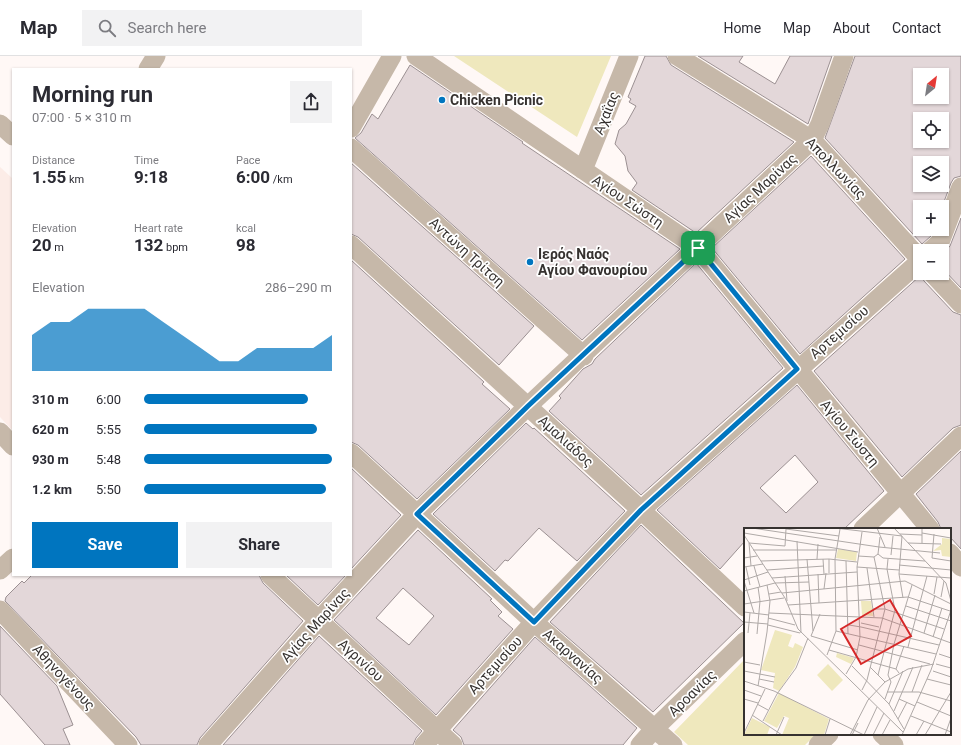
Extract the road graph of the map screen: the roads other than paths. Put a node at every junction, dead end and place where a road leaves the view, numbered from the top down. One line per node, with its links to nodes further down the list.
1 (392, 56): 7 (street)
2 (416, 56): 11 (street, Αγίου Σώστη)
3 (629, 56): 11 (street, Αχαΐας)
4 (677, 56): 9 (street, Απολλωνίας)
5 (844, 56): 9 (street, Αγίας Μαρίνας)
6 (0, 124): 8 (street)
7 (352, 126)
8 (12, 135)
9 (812, 140): 15 (street, Αγίας Μαρίνας); 16 (street, Απολλωνίας)
10 (352, 149): 20 (street, Αντώνη Τρίτση)
11 (583, 170): 15 (street, Αγίου Σώστη)
12 (961, 187): 13 (street)
13 (938, 244)
14 (352, 246): 22 (street, Αμαλιάδος)
15 (698, 248): 20 (street, Αγίας Μαρίνας); 21 (street, Αγίου Σώστη)
16 (913, 252)
17 (913, 266): 21 (street, Αρτεμισίου)
18 (939, 280): 19 (street)
19 (961, 304)
20 (584, 356): 22 (street, Αγίας Μαρίνας)
21 (797, 369): 27 (street, Αγίου Σώστη); 28 (street, Αρτεμισίου)
22 (528, 406): 28 (street, Αμαλιάδος); 29 (street, Αγίας Μαρίνας)
23 (0, 432): 25 (street)
24 (961, 436): 27 (street)
25 (12, 445)
26 (352, 454): 29 (street, Ακαρνανίας)
27 (901, 494): 30 (street); 31 (street, Αγίου Σώστη)
28 (641, 510): 37 (street, Αμαλιάδος); 40 (street, Αρτεμισίου)
29 (417, 514): 39 (street, Αγίας Μαρίνας); 40 (street, Ακαρνανίας)
30 (864, 528)
31 (929, 528)
32 (951, 554): 34 (street)
33 (12, 559): 35 (street)
34 (961, 567)
35 (0, 570)
36 (271, 576): 39 (street, Αγρινίου)
37 (744, 606)
38 (0, 610): 46 (street, Αθηνογένους)
39 (318, 621): 43 (street, Αγρινίου); 47 (street, Αγίας Μαρίνας)
40 (534, 622): 42 (street, Ακαρνανίας); 43 (street, Αρτεμισίου)
41 (744, 643): 42 (street, Αροανίας)
42 (655, 728): 50 (street, Αροανίας); 51 (street, Ακαρνανίας)
43 (437, 730): 48 (street, Αρτεμισίου); 49 (street, Αγρινίου)
44 (828, 735): 52 (street)
45 (883, 735): 53 (street)
46 (128, 745)
47 (208, 745)
48 (424, 745)
49 (453, 745)
50 (640, 745)
51 (673, 745)
52 (818, 745)
53 (894, 745)

